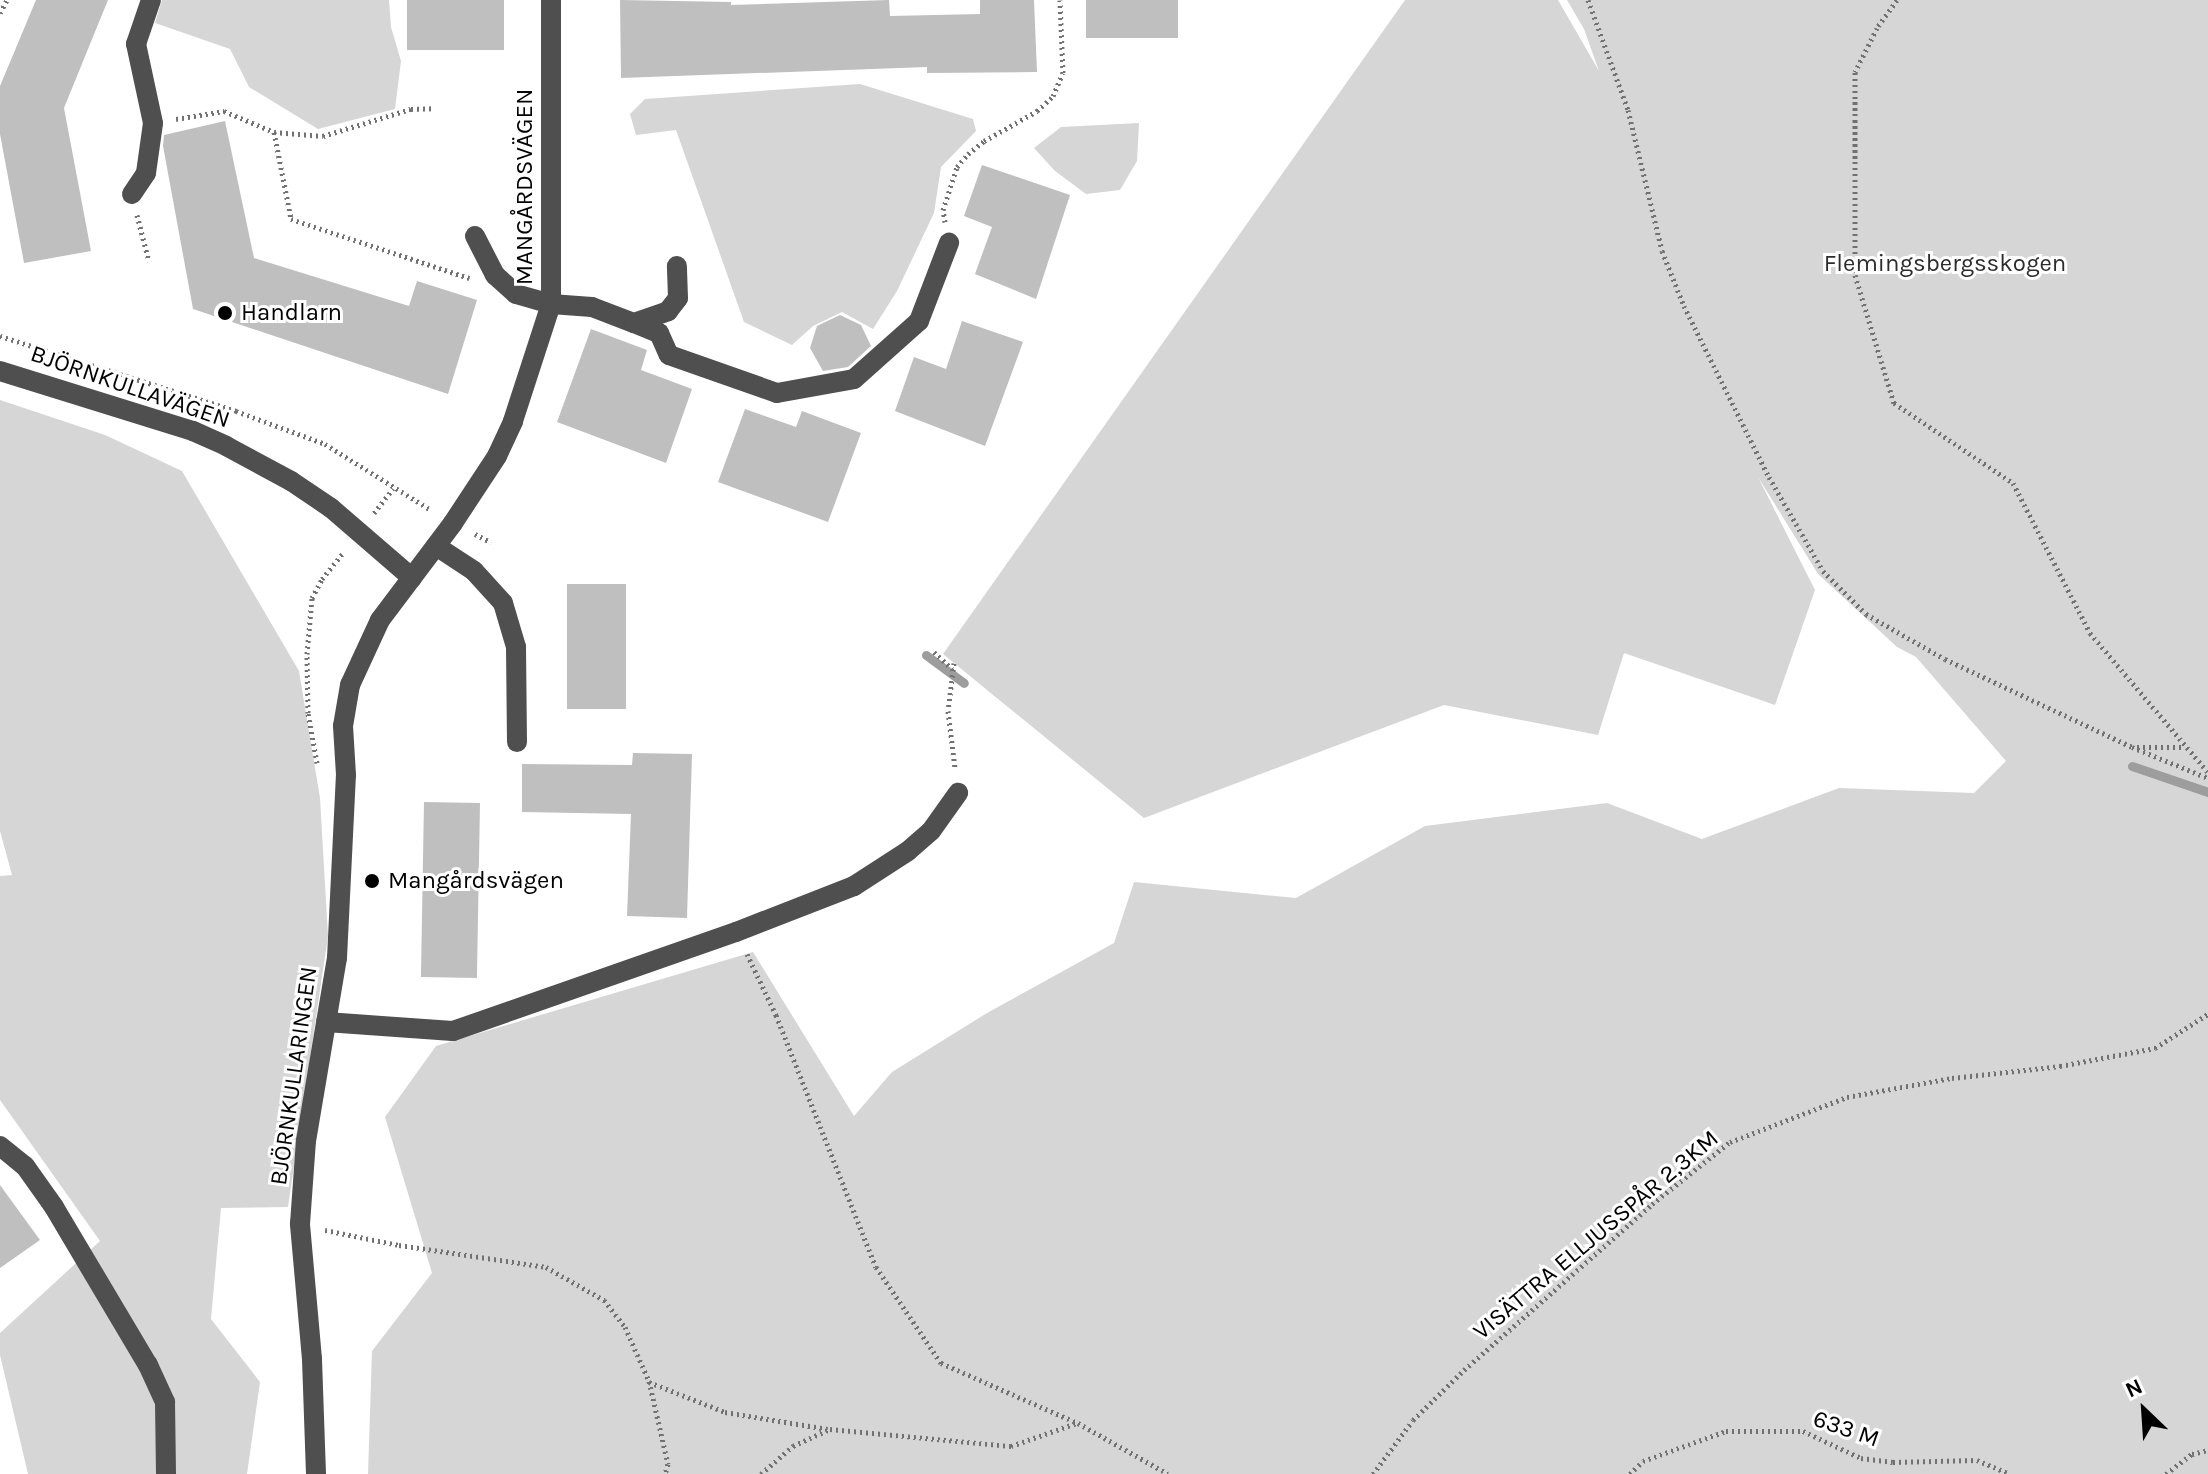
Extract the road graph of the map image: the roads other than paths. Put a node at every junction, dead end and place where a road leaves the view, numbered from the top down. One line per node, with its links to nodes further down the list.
1 (151, 0): 3 (street)
2 (551, 0): 7 (street, MANGÅRDSVÄGEN)
3 (132, 194)
4 (475, 236): 7 (street)
5 (949, 243): 8 (street)
6 (677, 266): 8 (street)
7 (551, 304): 8 (street); 10 (street, MANGÅRDSVÄGEN)
8 (634, 323)
9 (0, 371): 11 (street, BJÖRNKULLAVÄGEN)
10 (436, 546): 11 (street, MANGÅRDSVÄGEN); 12 (street)
11 (412, 578): 14 (street, BJÖRNKULLARINGEN)
12 (517, 742)
13 (958, 793): 14 (street)
14 (326, 1022): 17 (street, BJÖRNKULLARINGEN)
15 (0, 1146): 16 (street)
16 (166, 1474)
17 (316, 1474)

